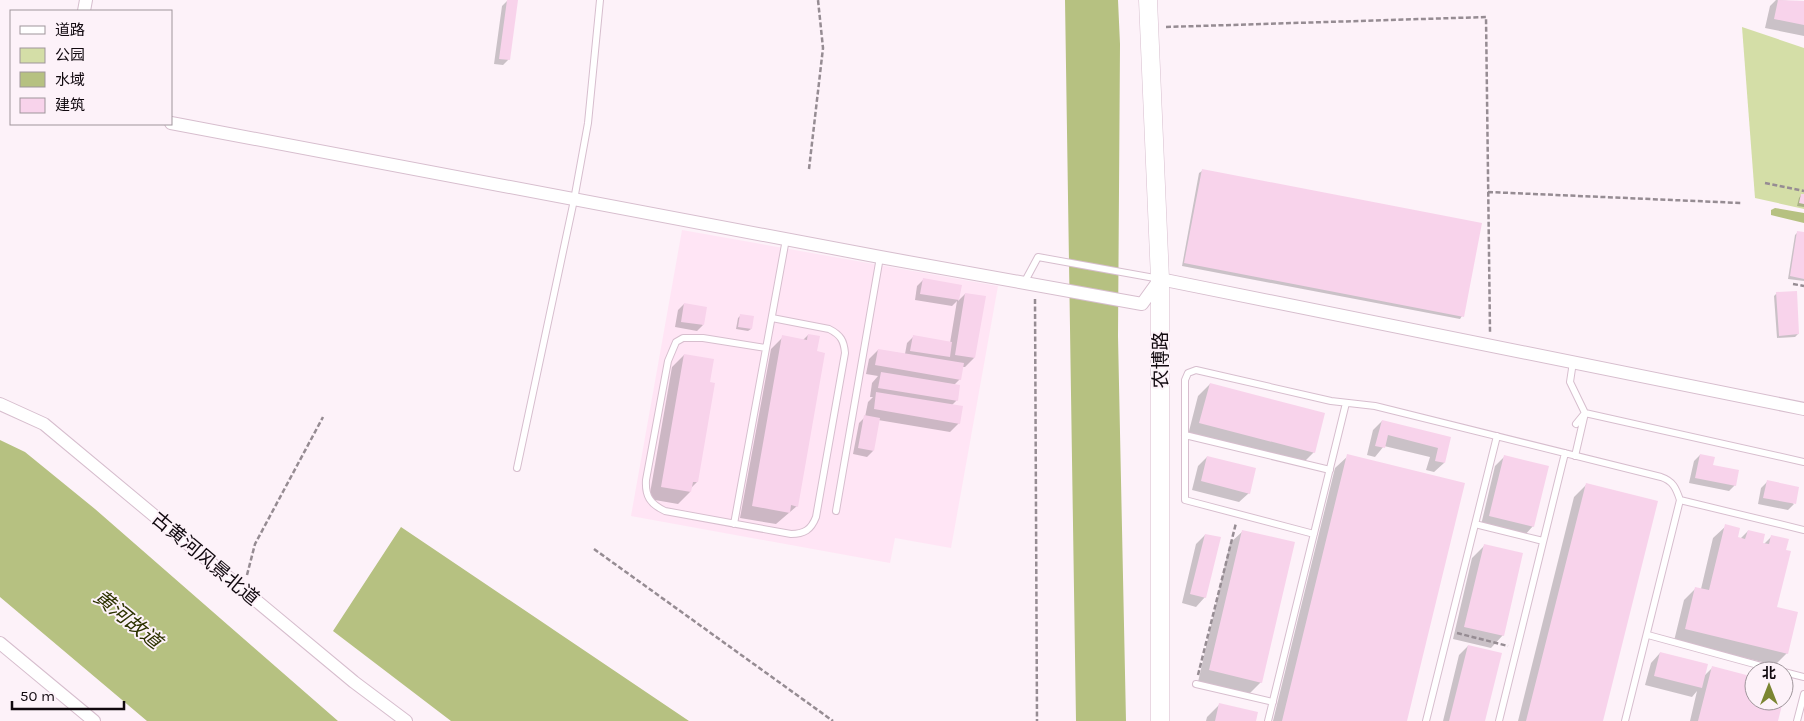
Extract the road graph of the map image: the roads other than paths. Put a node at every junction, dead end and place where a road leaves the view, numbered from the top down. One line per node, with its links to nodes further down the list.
1 (600, 0): 4 (lane)
2 (1148, 0): 7 (street, 农博路)
3 (172, 123): 4 (street)
4 (574, 200): 5 (street); 22 (lane)
5 (786, 239): 6 (street); 9 (lane)
6 (880, 257): 8 (street); 25 (lane)
7 (1160, 279): 8 (street); 8 (lane); 11 (street); 39 (street, 农博路)
8 (1029, 284)
9 (772, 318): 10 (lane); 26 (lane)
10 (766, 348): 26 (lane); 26 (lane)
11 (1573, 362): 14 (street); 15 (lane)
12 (1346, 403): 17 (lane); 18 (lane); 23 (lane)
13 (0, 404): 38 (street, 古黄河风景北道)
14 (1804, 409)
15 (1585, 413): 16 (lane); 20 (lane); 21 (lane)
16 (1576, 424)
17 (1185, 435): 23 (lane); 29 (lane)
18 (1497, 436): 19 (lane); 27 (lane)
19 (1565, 453): 20 (lane); 30 (lane)
20 (1575, 456): 24 (lane)
21 (1804, 462)
22 (517, 468)
23 (1330, 470): 29 (lane)
24 (1680, 500): 28 (lane); 31 (lane)
25 (836, 511)
26 (734, 524)
27 (1475, 524): 30 (lane); 41 (lane)
28 (1804, 530)
29 (1314, 534): 36 (lane)
30 (1543, 541): 42 (lane)
31 (1648, 635): 33 (lane); 43 (lane)
32 (0, 643): 37 (street)
33 (1744, 661)
34 (1196, 684): 36 (lane)
35 (1804, 694): 44 (lane)
36 (1273, 702): 40 (lane)
37 (94, 721)
38 (406, 721)
39 (1160, 721)
40 (1268, 721)
41 (1426, 721)
42 (1499, 721)
43 (1625, 721)
44 (1797, 721)

